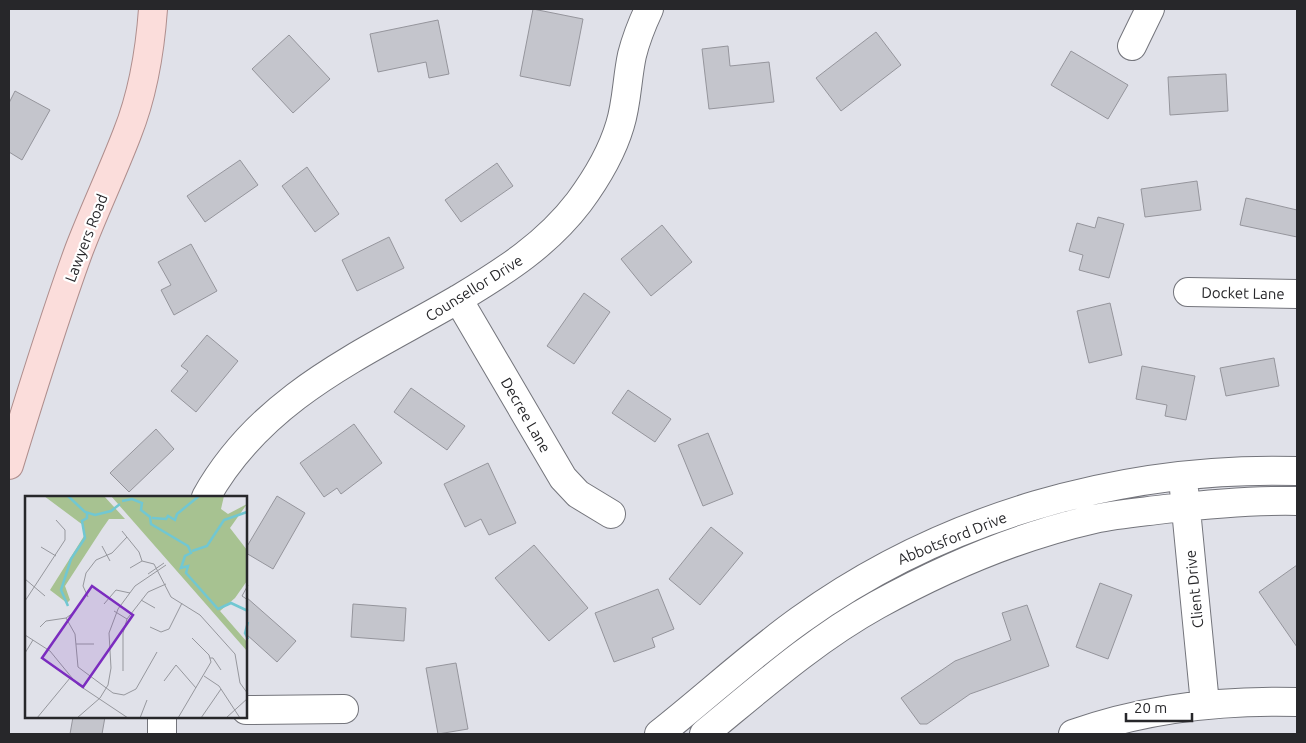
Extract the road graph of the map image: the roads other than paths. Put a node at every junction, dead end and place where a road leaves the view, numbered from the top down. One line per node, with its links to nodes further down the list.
1 (153, 9): 8 (main road, Lawyers Road)
2 (649, 9): 7 (street, Counsellor Drive)
3 (1150, 9): 4 (street)
4 (1132, 46)
5 (1188, 292): 6 (street, Docket Lane)
6 (1297, 294)
7 (458, 299): 11 (street, Counsellor Drive); 14 (street, Decree Lane)
8 (9, 466)
9 (1297, 471): 10 (street, Abbotsford Drive)
10 (1182, 474): 13 (street, Client Drive); 21 (street, Abbotsford Drive)
11 (207, 496)
12 (1297, 501): 13 (street, Abbotsford Drive)
13 (1185, 507): 16 (street, Client Drive); 22 (street, Abbotsford Drive)
14 (611, 514)
15 (1297, 702): 16 (street)
16 (1205, 704): 23 (street)
17 (344, 709): 18 (street)
18 (248, 710)
19 (162, 718): 20 (street)
20 (162, 734)
21 (659, 734)
22 (704, 734)
23 (1073, 734)

